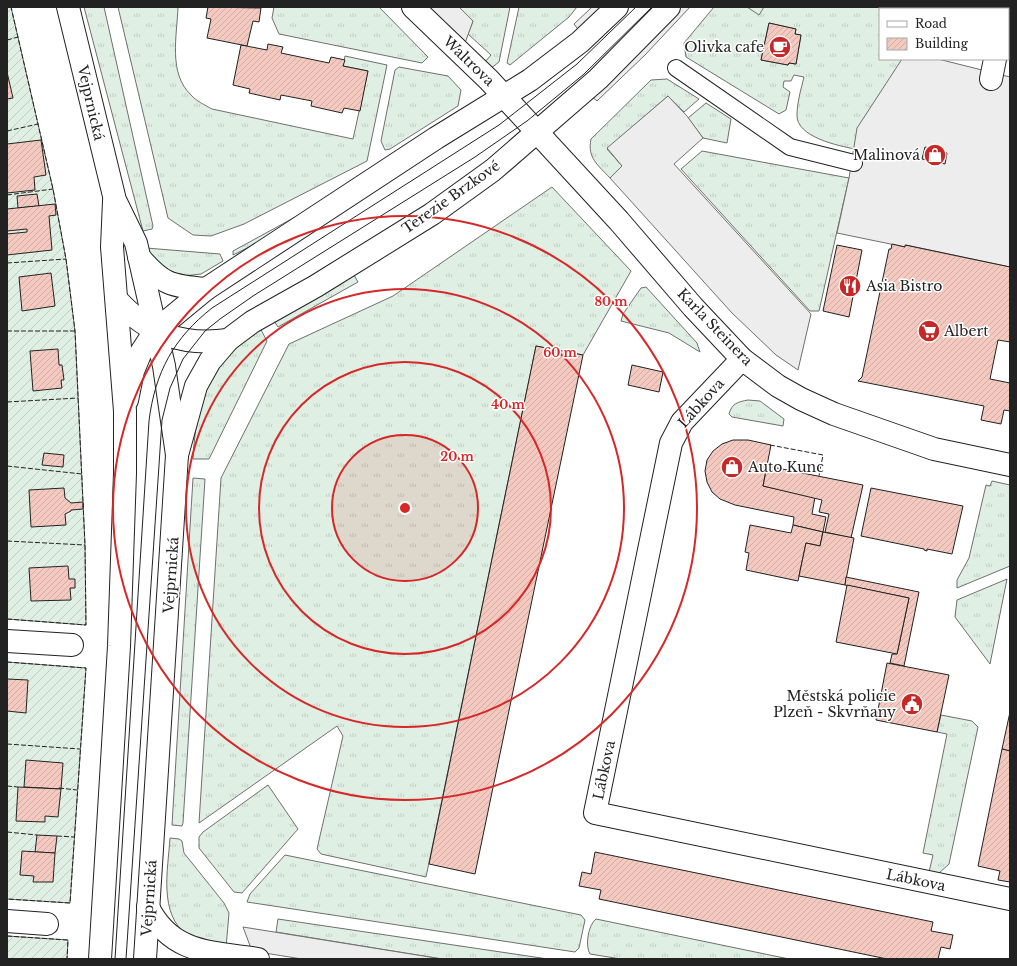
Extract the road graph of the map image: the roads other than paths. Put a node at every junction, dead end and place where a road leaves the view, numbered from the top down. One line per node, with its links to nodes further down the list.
1 (68, 7): 10 (street, Vejprnická)
2 (413, 7): 6 (street, Waltrova)
3 (617, 7): 6 (street)
4 (669, 7): 8 (street, Terezie Brzkové)
5 (676, 68): 9 (street)
6 (504, 96): 7 (street, Waltrova); 12 (street)
7 (522, 116): 8 (street, Karla Steinera)
8 (537, 132): 15 (street, Terezie Brzkové); 16 (street, Karla Steinera)
9 (854, 163)
10 (114, 200): 11 (street, Vejprnická); 13 (street, Vejprnická)
11 (139, 257): 12 (street); 14 (street, Vejprnická)
12 (206, 289): 14 (street)
13 (117, 300): 14 (street, Terezie Brzkové); 17 (street, Vejprnická)
14 (155, 331): 15 (street, Terezie Brzkové); 17 (street); 18 (street, Vejprnická)
15 (228, 340): 18 (street, Terezie Brzkové)
16 (742, 359): 19 (street, Karla Steinera); 22 (street, Lábkova)
17 (126, 411): 26 (street, Vejprnická)
18 (177, 455): 23 (street, Vejprnická)
19 (1010, 465)
20 (7, 641): 21 (street)
21 (72, 645)
22 (1010, 899)
23 (148, 907): 27 (street, Vejprnická); 28 (street)
24 (7, 921): 25 (street)
25 (47, 924)
26 (100, 959)
27 (145, 959)
28 (258, 959)

